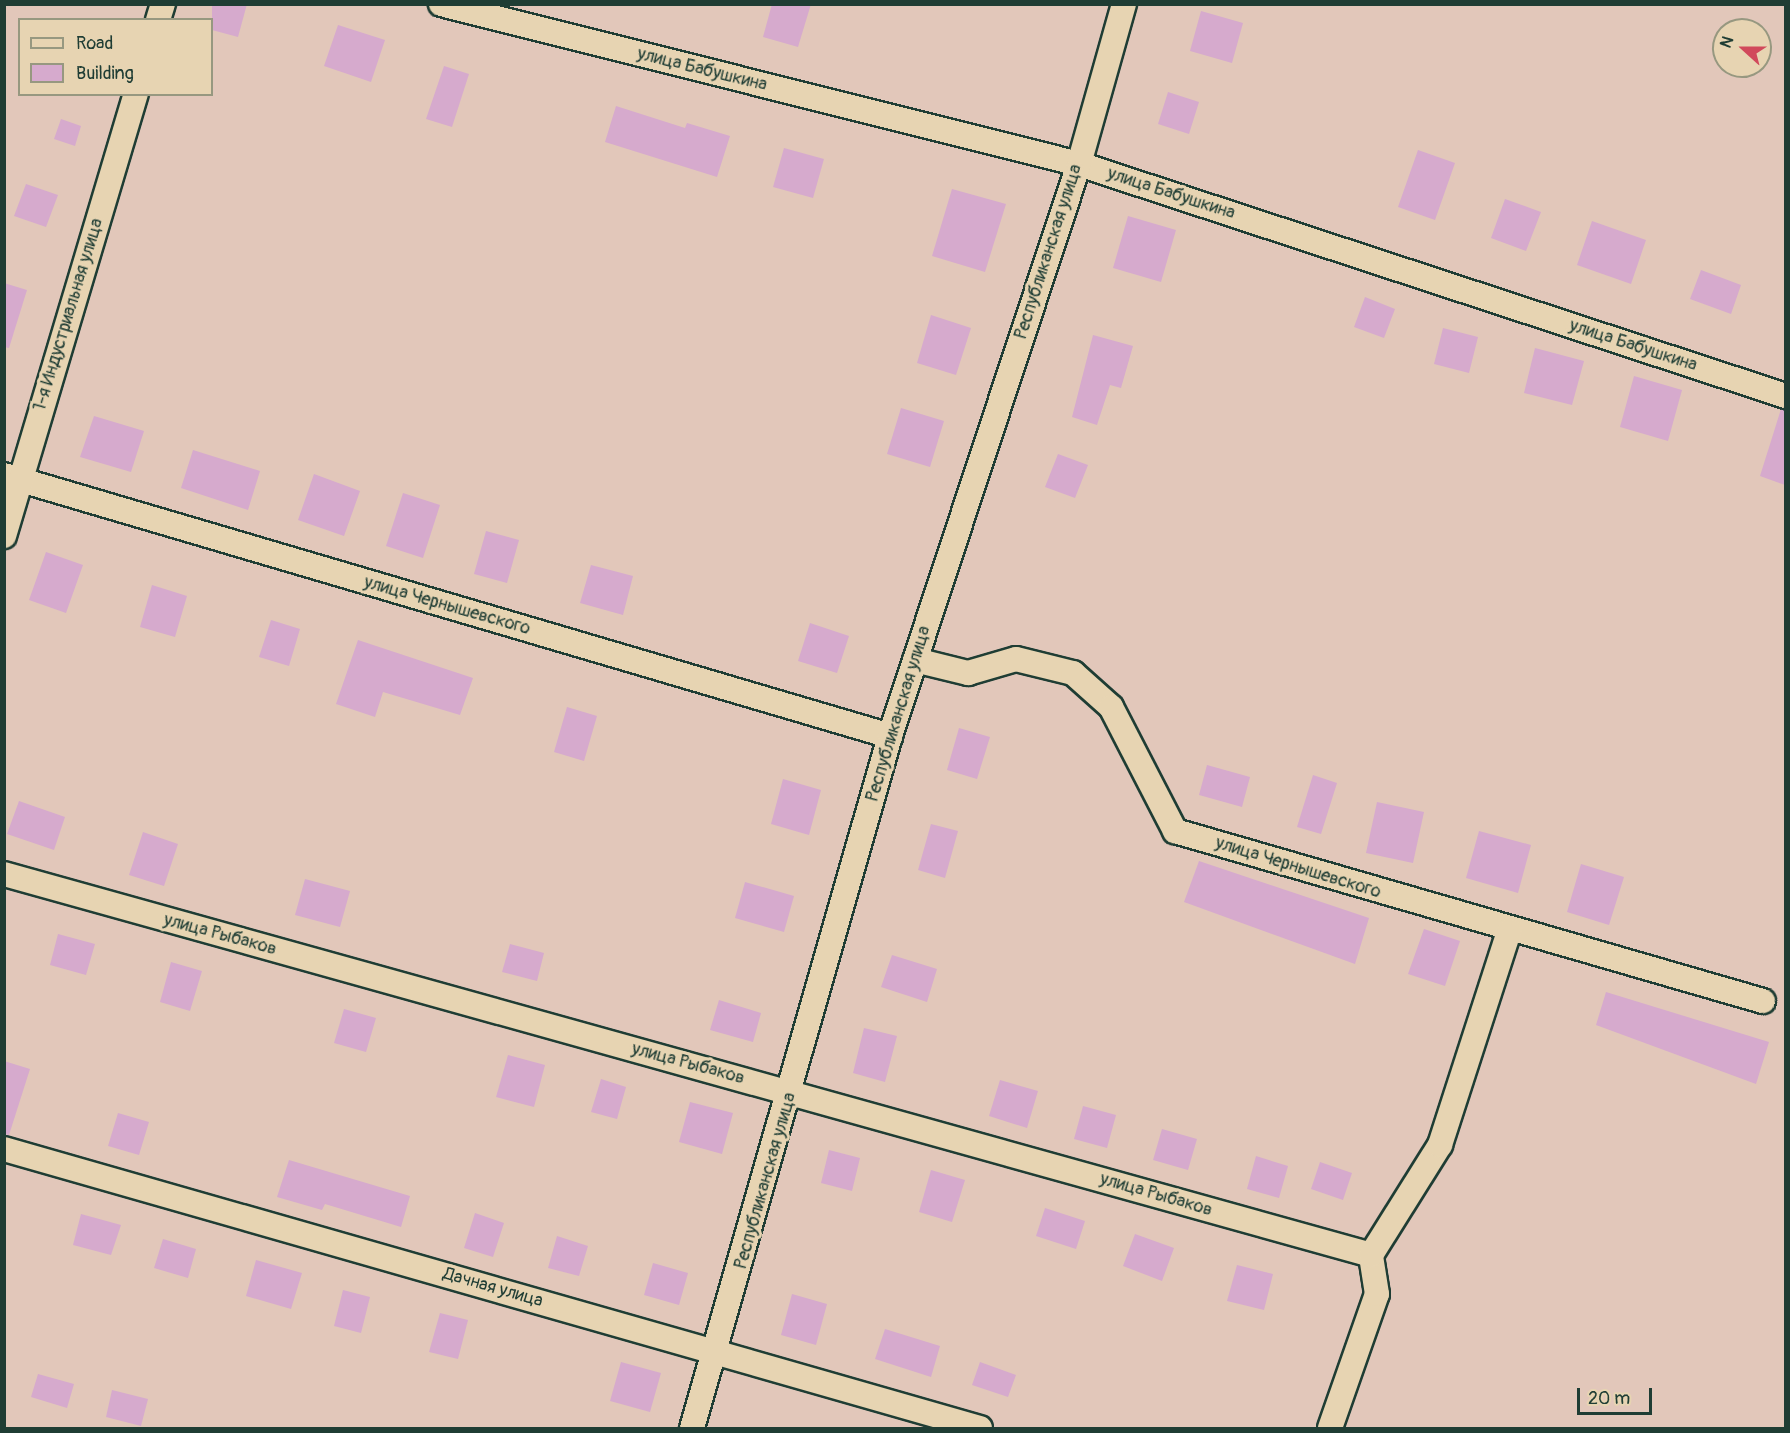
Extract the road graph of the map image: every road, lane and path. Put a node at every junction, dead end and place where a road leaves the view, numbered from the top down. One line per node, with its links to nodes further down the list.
1 (441, 4): 4 (street, улица Бабушкина)
2 (1124, 4): 4 (street, Республиканская улица)
3 (135, 96): 6 (street, 1-я Индустриальная улица)
4 (1078, 164): 5 (street, улица Бабушкина); 8 (street, Республиканская улица)
5 (1785, 396)
6 (12, 478): 7 (street, 1-я Индустриальная улица); 9 (street, улица Чернышевского)
7 (4, 536)
8 (915, 660): 9 (street, Республиканская улица); 11 (street, улица Чернышевского)
9 (890, 736): 13 (street, Республиканская улица)
10 (4, 874): 13 (street, улица Рыбаков)
11 (1509, 930): 12 (street, улица Чернышевского); 15 (street)
12 (1762, 1001)
13 (792, 1093): 15 (street, улица Рыбаков); 16 (street, Республиканская улица)
14 (4, 1149): 16 (street, Дачная улица)
15 (1371, 1255): 19 (street)
16 (718, 1352): 17 (street, Республиканская улица); 18 (street, Дачная улица)
17 (692, 1428)
18 (980, 1428)
19 (1330, 1428)

